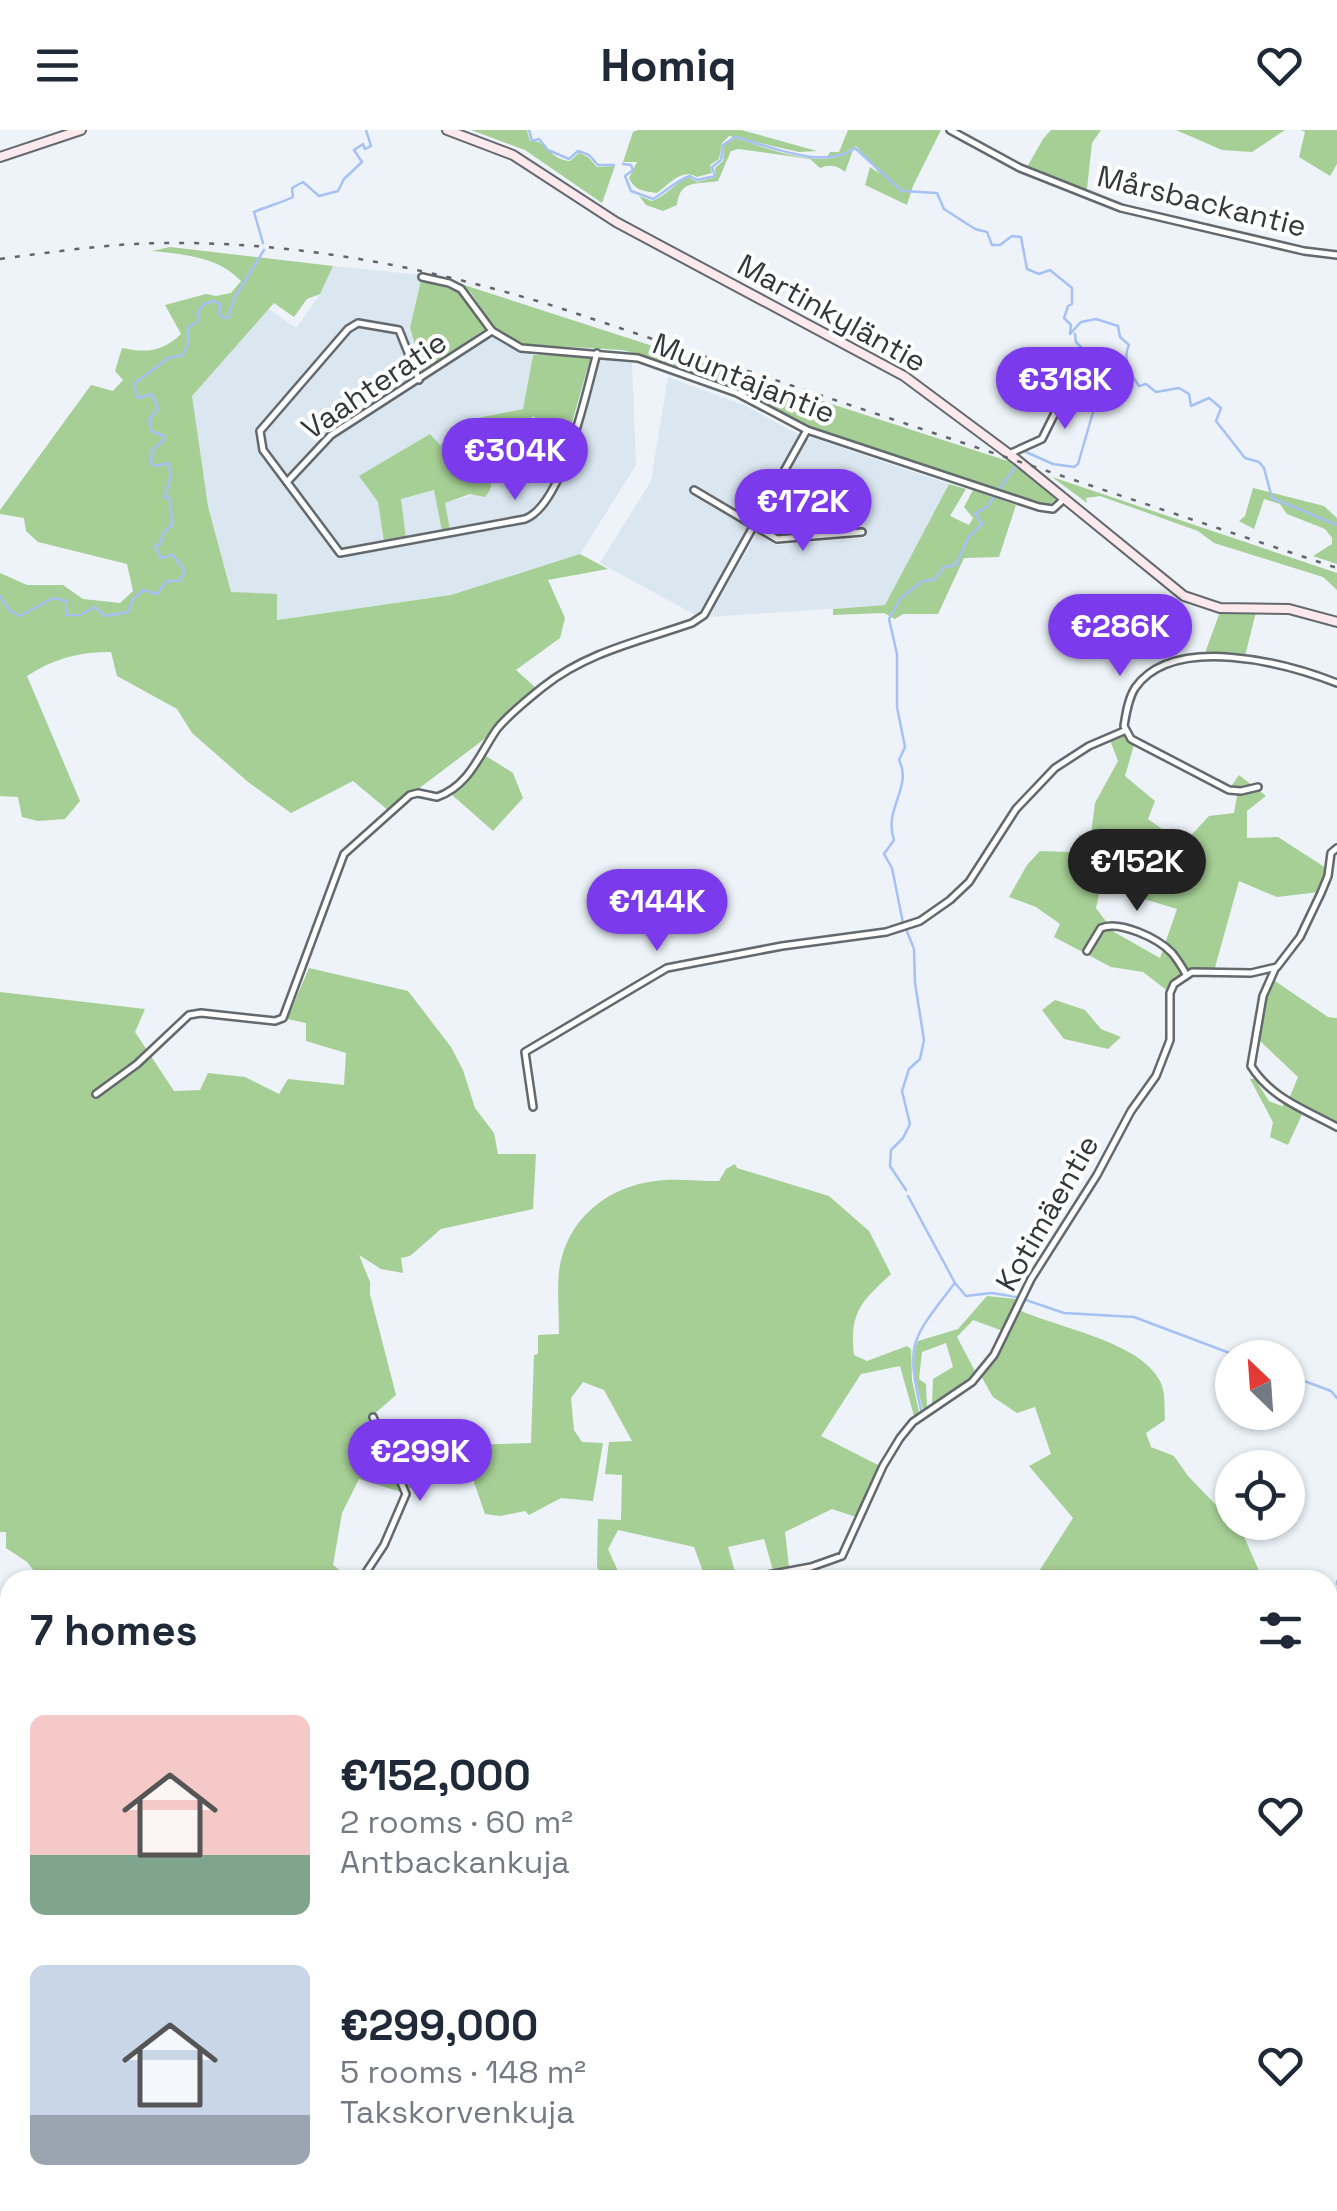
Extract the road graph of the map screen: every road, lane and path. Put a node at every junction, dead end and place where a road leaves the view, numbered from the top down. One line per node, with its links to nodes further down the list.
1 (81, 130): 4 (street)
2 (447, 130): 12 (street, Martinkyläntie)
3 (950, 130): 5 (street, Mårsbackantie)
4 (0, 157)
5 (1337, 255)
6 (422, 277): 7 (street)
7 (492, 331): 8 (street, Muuntajantie); 10 (street, Vaahteratie)
8 (597, 353): 11 (street, Muuntajantie); 13 (street)
9 (1065, 371): 12 (street)
10 (419, 380): 13 (street, Vaahteratie); 13 (street)
11 (808, 430): 15 (street, Muuntajantie); 16 (street)
12 (1008, 454): 15 (street, Martinkyläntie)
13 (286, 482)
14 (694, 490): 16 (street)
15 (1064, 499): 18 (street, Martinkyläntie)
16 (754, 526): 17 (street); 26 (street)
17 (862, 532)
18 (1337, 622)
19 (1337, 683): 20 (street)
20 (1124, 732): 21 (street); 27 (street)
21 (1258, 788)
22 (1337, 848): 24 (street)
23 (1087, 952): 25 (street)
24 (1277, 967): 25 (street); 28 (street)
25 (1186, 974): 30 (street, Kotimäentie)
26 (96, 1094)
27 (533, 1107)
28 (1337, 1127)
29 (373, 1417): 31 (street)
30 (796, 1569): 32 (street, Kotimäentie)
31 (368, 1570)
32 (791, 1570)

